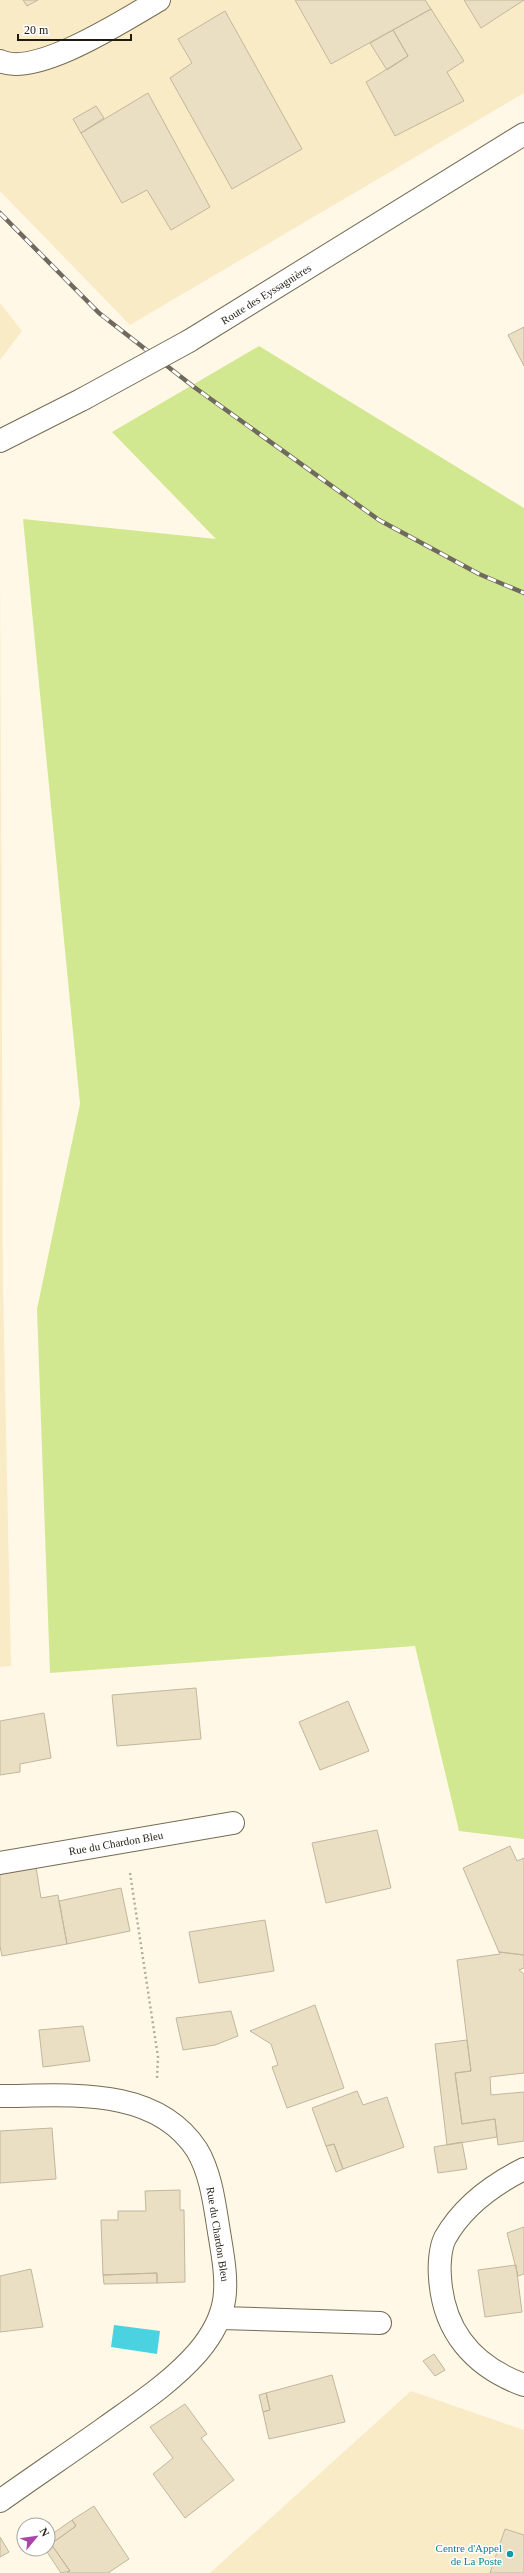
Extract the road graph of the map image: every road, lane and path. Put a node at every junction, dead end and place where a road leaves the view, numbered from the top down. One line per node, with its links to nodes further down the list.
1 (158, 0): 2 (street)
2 (0, 61)
3 (524, 134): 4 (street, Route des Eyssagnières, bridge)
4 (0, 441)
5 (233, 1823): 6 (street, Rue du Chardon Bleu)
6 (125, 1841): 7 (street, Rue du Chardon Bleu); 9 (path)
7 (0, 1863)
8 (0, 2096): 9 (street, Rue du Chardon Bleu)
9 (154, 2112): 11 (street, Rue du Chardon Bleu)
10 (524, 2168): 13 (street)
11 (221, 2318): 12 (street); 14 (street, Rue du Chardon Bleu)
12 (380, 2323)
13 (524, 2385)
14 (0, 2501)

